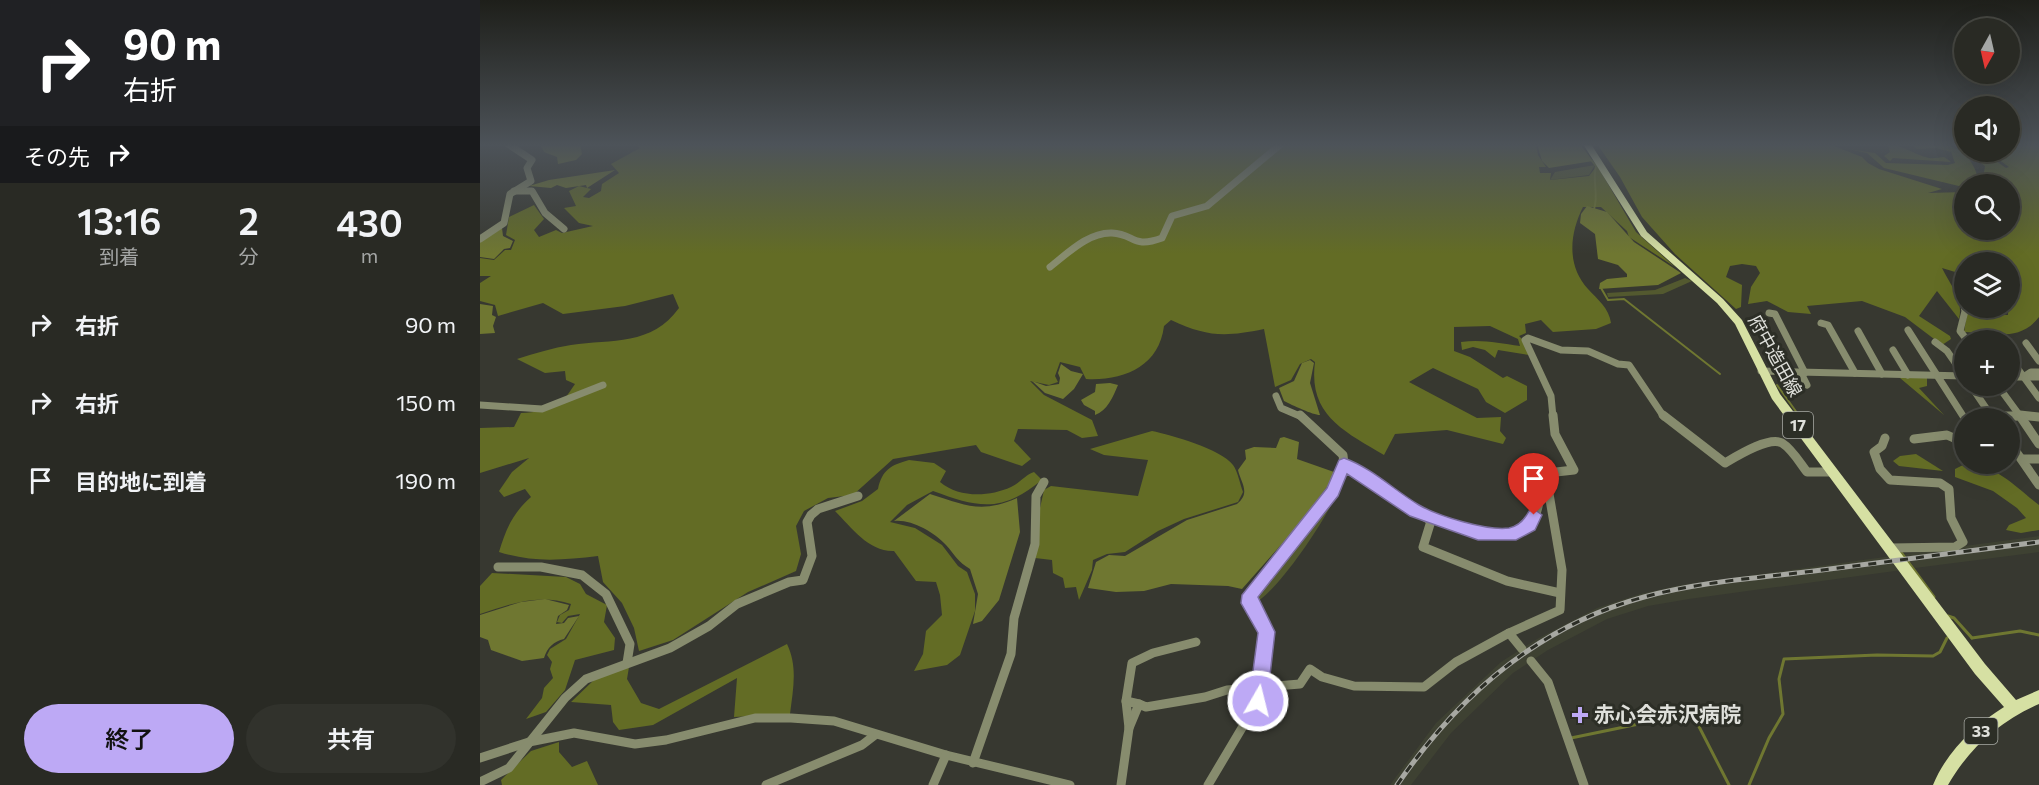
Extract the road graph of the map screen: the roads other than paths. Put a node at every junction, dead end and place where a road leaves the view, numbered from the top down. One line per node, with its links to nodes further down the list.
1 (531, 181): 4 (street)
2 (1237, 181): 7 (street)
3 (1610, 181): 17 (main road, 府中造田線 / 17)
4 (514, 191): 5 (street); 6 (street)
5 (564, 229)
6 (480, 239)
7 (1050, 267)
8 (1769, 314): 20 (street)
9 (1821, 322): 21 (street)
10 (1908, 330): 24 (street)
11 (1858, 331): 22 (street)
12 (1935, 342): 15 (street)
13 (2025, 343): 16 (street)
14 (1893, 350): 23 (street)
15 (1954, 361)
16 (2039, 361)
17 (1761, 371): 20 (street); 45 (main road, 府中造田線 / 17)
18 (2020, 372): 27 (street)
19 (2039, 372): 27 (street)
20 (1803, 373): 21 (street); 30 (street)
21 (1855, 373): 22 (street)
22 (1882, 374): 23 (street)
23 (1908, 375): 24 (street)
24 (1937, 375): 25 (street); 34 (street)
25 (1954, 376)
26 (2020, 377): 27 (street)
27 (2024, 377): 28 (street); 32 (street)
28 (2039, 377)
29 (603, 385): 33 (street)
30 (1807, 385)
31 (1276, 396): 44 (street)
32 (2039, 398)
33 (480, 405)
34 (1958, 408)
35 (2020, 416): 36 (street); 40 (street)
36 (2039, 417)
37 (1954, 437): 39 (street)
38 (1885, 438): 51 (street)
39 (1914, 439)
40 (2039, 444)
41 (2020, 456): 42 (street)
42 (2022, 459): 43 (street); 48 (street)
43 (2039, 459)
44 (1344, 464): 50 (street); 59 (street)
45 (1833, 472): 46 (street); 51 (main road, 府中造田線 / 17)
46 (1543, 479): 50 (street); 53 (street)
47 (1044, 482): 69 (street)
48 (2039, 484)
49 (858, 496): 58 (street)
50 (1415, 511): 53 (street)
51 (1891, 548): 63 (main road, 府中造田線 / 17)
52 (498, 567): 58 (street)
53 (1560, 593): 54 (street)
54 (1509, 633): 56 (street); 59 (street)
55 (1196, 642): 61 (street)
56 (1522, 649)
57 (1531, 661): 76 (street)
58 (627, 663): 66 (street)
59 (1259, 689): 62 (street); 75 (street)
60 (2039, 697): 63 (main road, 33)
61 (1126, 701): 62 (street); 64 (street)
62 (1139, 704): 64 (street)
63 (2013, 707): 77 (main road, 33)
64 (1129, 728): 74 (street)
65 (875, 735): 66 (street); 67 (street); 72 (street)
66 (529, 742): 68 (street); 70 (street)
67 (946, 755): 69 (street); 73 (street)
68 (480, 758)
69 (973, 762): 71 (street)
70 (480, 782)
71 (1065, 784)
72 (766, 785)
73 (933, 785)
74 (1121, 785)
75 (1208, 785)
76 (1584, 785)
77 (1940, 785)

